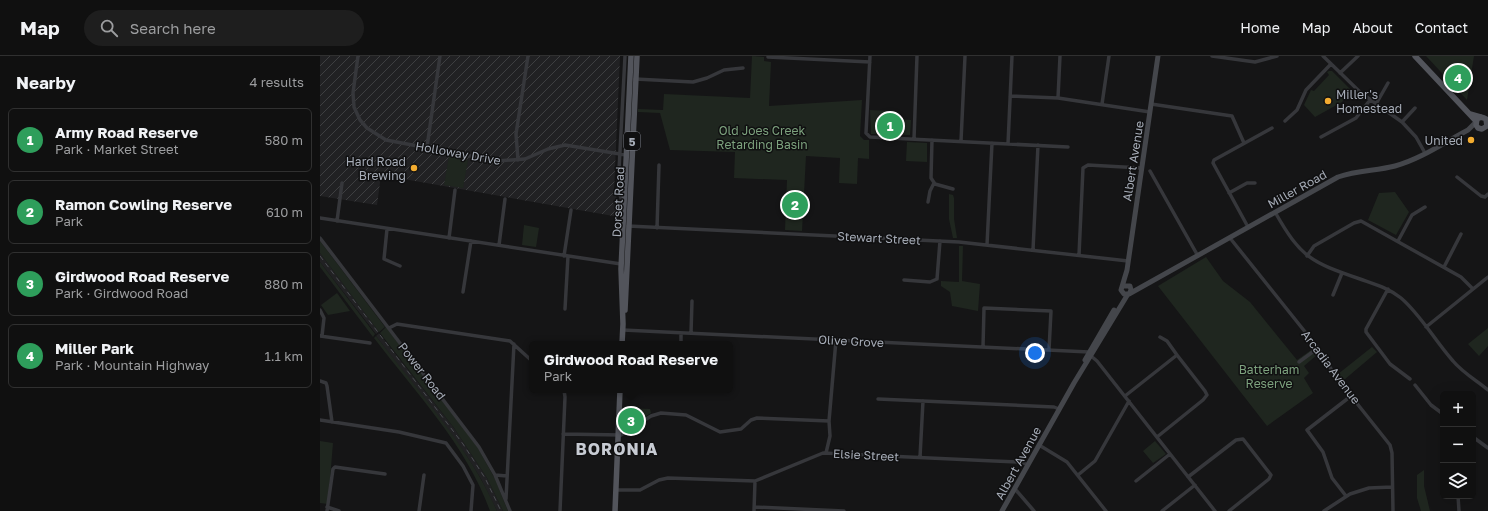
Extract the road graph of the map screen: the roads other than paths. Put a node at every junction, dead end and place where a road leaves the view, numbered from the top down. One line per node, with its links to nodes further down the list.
1 (358, 56): 47 (street, Holloway Drive)
2 (440, 56): 47 (street)
3 (528, 56): 52 (street)
4 (625, 56): 50 (street)
5 (631, 56): 51 (main road, Dorset Road / 5)
6 (636, 56): 24 (main road, Dorset Road / 5)
7 (870, 56): 20 (street)
8 (917, 56): 40 (street)
9 (964, 56): 42 (street)
10 (1012, 56): 26 (street)
11 (1060, 56): 27 (street)
12 (1109, 56): 29 (street)
13 (1158, 56): 30 (main road, Albert Avenue)
14 (1212, 56): 15 (street)
15 (1277, 56)
16 (1323, 56): 21 (street)
17 (1358, 56): 23 (street)
18 (1415, 56): 35 (main road)
19 (768, 57): 20 (street)
20 (870, 62): 40 (street)
21 (1331, 64): 23 (street); 34 (street)
22 (743, 68): 24 (street)
23 (1340, 73): 28 (street)
24 (635, 79): 72 (main road, Dorset Road / 5)
25 (1388, 83): 31 (street)
26 (1010, 96): 27 (street); 45 (street)
27 (1058, 98): 29 (street)
28 (1370, 100): 31 (street); 39 (street)
29 (1102, 104): 33 (street)
30 (1151, 104): 33 (main road, Albert Avenue); 44 (street)
31 (1376, 104): 36 (street)
32 (1415, 108): 36 (street)
33 (1150, 112): 54 (main road, Albert Avenue)
34 (1285, 121)
35 (1480, 121): 37 (main road); 37 (main road); 49 (main road, Miller Road)
36 (1402, 122): 49 (street)
37 (1487, 127)
38 (1272, 128): 44 (street)
39 (1321, 138)
40 (914, 139): 41 (street)
41 (932, 140): 42 (street); 58 (street)
42 (961, 141): 43 (street)
43 (992, 143): 45 (street); 83 (street)
44 (1244, 143): 62 (street)
45 (1008, 144): 46 (street)
46 (1038, 145): 48 (street); 85 (street)
47 (427, 147): 52 (street, Holloway Drive)
48 (1068, 147)
49 (1425, 153): 69 (main road, Miller Road)
50 (619, 154): 51 (street, Holloway Drive); 52 (street, Holloway Drive); 66 (street)
51 (626, 155): 66 (main road, Dorset Road / 5)
52 (518, 160)
53 (659, 165): 74 (street)
54 (1142, 168): 86 (street); 90 (main road, Albert Avenue)
55 (1150, 171): 88 (street)
56 (1456, 177): 63 (street)
57 (342, 183): 71 (street)
58 (934, 183): 60 (street); 65 (street)
59 (1255, 183): 62 (street)
60 (953, 189)
61 (455, 190): 78 (street)
62 (1229, 193): 73 (street)
63 (1488, 194)
64 (504, 199): 84 (street)
65 (928, 202)
66 (623, 204): 72 (main road, Dorset Road / 5)
67 (1425, 207): 82 (street)
68 (571, 210): 87 (street)
69 (1275, 212): 73 (main road, Miller Road); 89 (street)
70 (320, 218): 71 (street)
71 (337, 221): 75 (street)
72 (625, 226): 74 (street, Stewart Street); 91 (main road, Dorset Road / 5)
73 (1248, 227): 79 (main road, Miller Road)
74 (657, 228): 81 (street, Stewart Street)
75 (387, 229): 78 (street); 92 (street)
76 (1461, 234): 93 (street)
77 (320, 238): 109 (street, Power Road)
78 (449, 238): 80 (street)
79 (1230, 238): 88 (main road, Miller Road); 122 (street, Arcadia Avenue)
80 (471, 241): 84 (street); 101 (street)
81 (940, 241): 83 (street, Stewart Street); 96 (street)
82 (1398, 241): 89 (street); 93 (street)
83 (987, 244): 85 (street, Stewart Street)
84 (499, 245): 87 (street)
85 (1033, 250): 86 (street, Stewart Street)
86 (1079, 255): 90 (street, Stewart Street)
87 (566, 256): 91 (street); 105 (street)
88 (1198, 256): 98 (main road, Miller Road)
89 (1307, 256): 94 (street)
90 (1128, 261): 97 (main road, Albert Avenue)
91 (623, 264): 107 (main road, Dorset Road / 5)
92 (400, 266)
93 (1444, 267): 100 (street)
94 (1342, 273): 99 (street); 103 (street)
95 (1488, 277): 100 (street)
96 (904, 280)
97 (1127, 286): 98 (main road, Miller Road); 102 (main road); 102 (main road)
98 (1142, 287): 102 (main road, Miller Road)
99 (1388, 289): 108 (street); 128 (street)
100 (1473, 289): 108 (street)
101 (463, 292)
102 (1126, 294): 124 (main road, Albert Avenue)
103 (1334, 295)
104 (692, 301): 111 (street)
105 (565, 309)
106 (320, 310): 112 (street)
107 (623, 327): 110 (street, Olive Grove); 116 (main road, Dorset Road / 5)
108 (1426, 327): 131 (street)
109 (389, 328): 120 (street); 156 (street, Power Road)
110 (681, 333): 111 (street, Olive Grove); 117 (street)
111 (691, 333): 115 (street, Olive Grove)
112 (321, 336): 118 (street)
113 (365, 337): 118 (street)
114 (1160, 337): 125 (street)
115 (836, 340): 121 (street, Olive Grove); 142 (street)
116 (622, 341)
117 (681, 341)
118 (365, 342): 119 (street)
119 (370, 343)
120 (514, 344): 126 (street); 158 (street)
121 (983, 347): 123 (street, Olive Grove); 123 (street)
122 (1318, 348): 127 (street); 135 (street, Arcadia Avenue)
123 (1049, 350): 124 (street, Olive Grove)
124 (1090, 354): 134 (street); 139 (main road, Albert Avenue)
125 (1177, 355): 134 (street); 146 (street)
126 (529, 358)
127 (1299, 362)
128 (1410, 379)
129 (320, 381): 143 (street)
130 (1415, 385): 140 (street)
131 (1487, 388)
132 (565, 393): 144 (street)
133 (620, 393): 145 (main road)
134 (1125, 396): 138 (street)
135 (1351, 396): 163 (street, Arcadia Avenue); 166 (street)
136 (878, 399): 137 (street)
137 (923, 401): 139 (street); 152 (street)
138 (1129, 401): 146 (street); 157 (street)
139 (1059, 409): 148 (main road, Albert Avenue)
140 (1440, 412)
141 (320, 420): 143 (street)
142 (829, 421): 145 (street); 150 (street)
143 (332, 422): 173 (street)
144 (563, 434): 145 (street); 175 (street)
145 (618, 436): 165 (main road)
146 (1157, 437): 151 (street)
147 (1476, 439): 149 (street)
148 (1039, 445): 153 (main road, Albert Avenue); 157 (street)
149 (1488, 448)
150 (826, 453): 152 (street, Elsie Street); 160 (street, Elsie Street)
151 (1170, 454): 159 (street); 161 (street)
152 (920, 457): 153 (street, Elsie Street)
153 (1028, 465): 164 (main road, Albert Avenue)
154 (385, 474): 169 (street)
155 (424, 475): 172 (street)
156 (496, 475): 158 (street); 168 (street, Power Road)
157 (1078, 475): 180 (street)
158 (508, 476): 168 (street)
159 (1188, 477): 162 (street); 183 (street)
160 (755, 481): 165 (street, Elsie Street); 170 (street)
161 (1136, 481)
162 (1195, 485): 181 (street); 182 (street)
163 (1392, 487): 166 (street); 185 (street, Arcadia Avenue)
164 (1015, 488): 178 (main road, Albert Avenue); 179 (street)
165 (616, 490): 176 (main road)
166 (1346, 496): 184 (street)
167 (1458, 499): 186 (street)
168 (506, 502): 174 (street, Power Road)
169 (327, 509): 171 (street)
170 (754, 509): 177 (street)
171 (337, 510)
172 (419, 511)
173 (471, 511)
174 (510, 511)
175 (560, 511)
176 (615, 511)
177 (844, 511)
178 (1002, 511)
179 (1034, 511)
180 (1106, 511)
181 (1162, 511)
182 (1215, 511)
183 (1229, 511)
184 (1324, 511)
185 (1393, 511)
186 (1459, 511)

